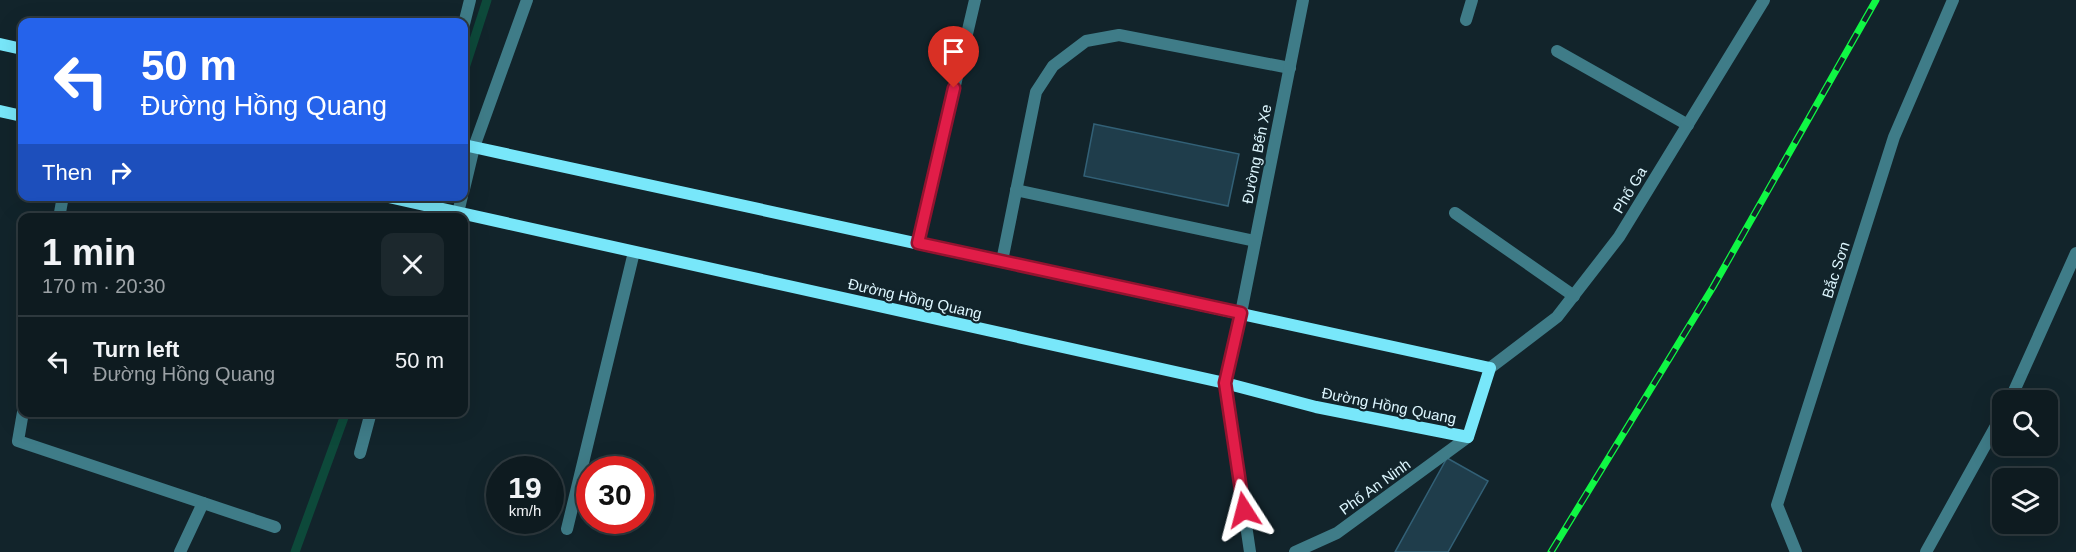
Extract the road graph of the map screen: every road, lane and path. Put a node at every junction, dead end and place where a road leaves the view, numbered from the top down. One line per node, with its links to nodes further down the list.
1 (470, 0): 8 (street)
2 (528, 0): 17 (street)
3 (975, 0): 26 (street)
4 (1303, 0): 13 (street, Đường Bến Xe)
5 (1472, 0): 9 (street)
6 (1764, 0): 16 (street, Phố Ga)
7 (1953, 0): 46 (street, Bắc Sơn)
8 (466, 18)
9 (1466, 20)
10 (0, 44): 11 (street)
11 (18, 48)
12 (1557, 51): 16 (street)
13 (1290, 68): 18 (street); 25 (street, Đường Bến Xe)
14 (0, 111): 15 (street)
15 (18, 115)
16 (1688, 125): 30 (street, Phố Ga)
17 (469, 146): 26 (street)
18 (1016, 190): 25 (street); 29 (street)
19 (399, 201): 21 (street, Đường Hồng Quang)
20 (461, 201): 22 (street)
21 (434, 213): 22 (street, Đường Hồng Quang)
22 (458, 213)
23 (1455, 213): 30 (street)
24 (468, 215): 27 (street, Đường Hồng Quang)
25 (1255, 241): 31 (street, Đường Bến Xe)
26 (918, 243): 29 (street)
27 (634, 252): 33 (street, Đường Hồng Quang); 42 (street)
28 (2076, 253): 34 (street)
29 (1002, 261): 31 (street)
30 (1574, 296): 32 (street, Phố Ga)
31 (1241, 313): 32 (street); 33 (street, Đường Bến Xe)
32 (1490, 368): 38 (street, Đường Hồng Quang)
33 (1225, 383): 38 (street, Đường Hồng Quang); 44 (street)
34 (2014, 390)
35 (22, 417): 40 (street)
36 (370, 417): 39 (street)
37 (1992, 433): 47 (street)
38 (1468, 437): 45 (street, Phố An Ninh)
39 (360, 453)
40 (203, 503): 41 (street); 43 (street)
41 (275, 527)
42 (567, 529)
43 (180, 552)
44 (1250, 552)
45 (1294, 552)
46 (1797, 552)
47 (1926, 552)

